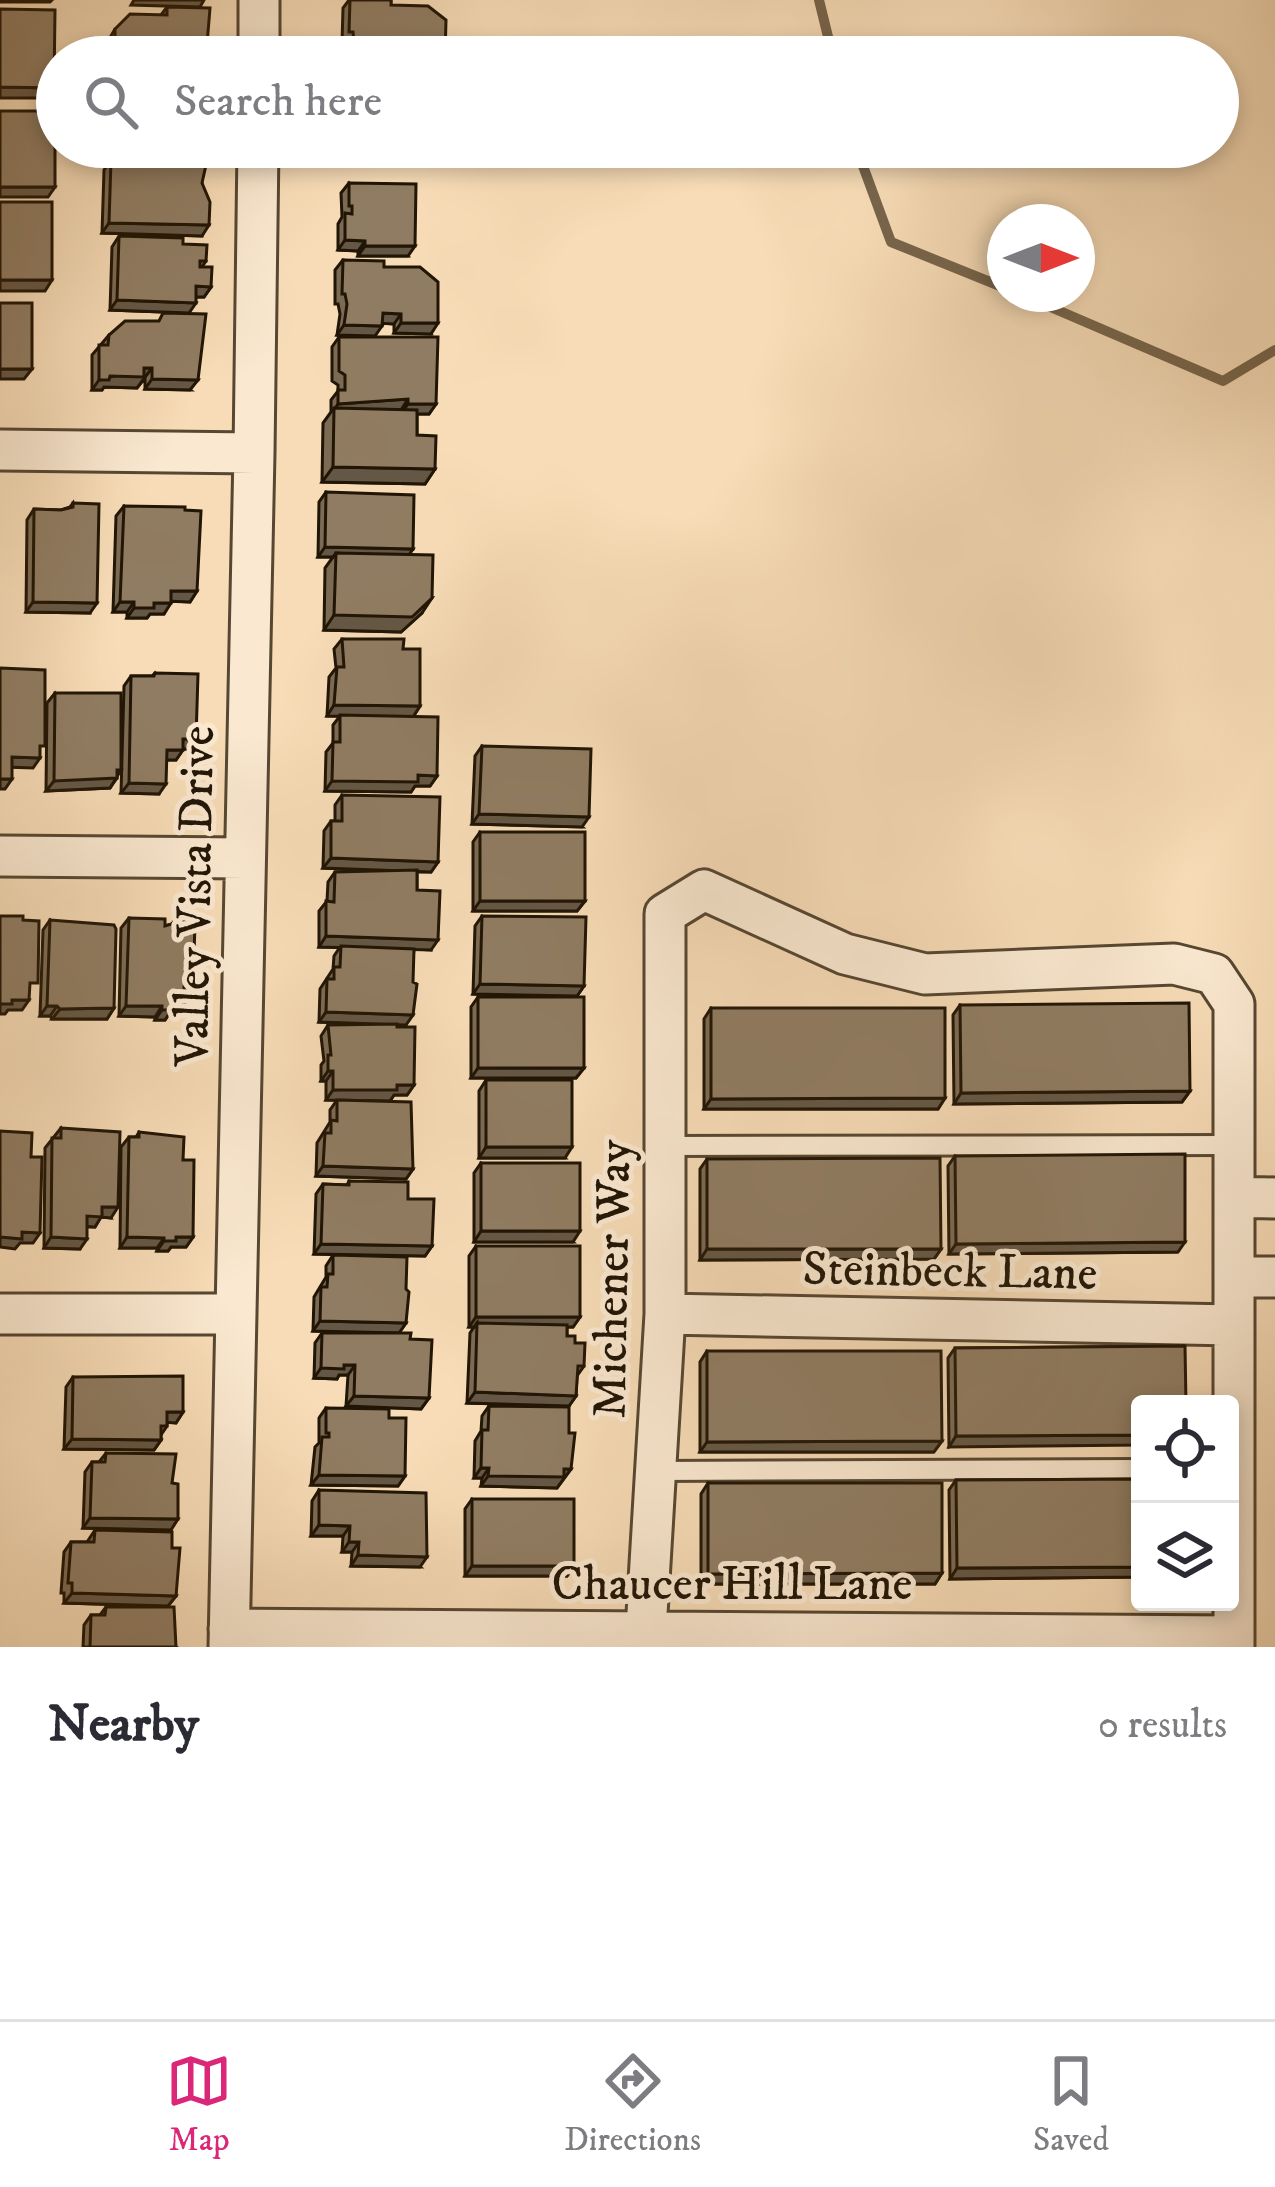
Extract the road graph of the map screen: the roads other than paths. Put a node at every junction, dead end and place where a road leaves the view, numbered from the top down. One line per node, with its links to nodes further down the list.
1 (259, 0): 2 (street)
2 (259, 36)
3 (258, 168): 5 (street, Valley Vista Drive)
4 (0, 450): 5 (street)
5 (254, 453): 7 (street, Valley Vista Drive)
6 (0, 856): 7 (street)
7 (245, 858): 15 (street, Valley Vista Drive)
8 (1234, 1144): 9 (lane); 9 (street, Michener Way); 10 (street)
9 (664, 1145): 16 (street, Michener Way)
10 (1234, 1197): 11 (street); 12 (street)
11 (1275, 1198)
12 (1234, 1276): 13 (street); 17 (street)
13 (1275, 1277)
14 (0, 1314): 15 (street)
15 (235, 1314): 22 (street, Valley Vista Drive)
16 (664, 1315): 17 (street, Steinbeck Lane); 20 (street, Michener Way)
17 (1234, 1324): 18 (street)
18 (1233, 1395)
19 (1131, 1469): 20 (lane)
20 (656, 1472): 23 (street, Michener Way)
21 (1232, 1503): 25 (street)
22 (229, 1638): 23 (street, Chaucer Hill Lane)
23 (645, 1640): 24 (street, Chaucer Hill Lane)
24 (1024, 1641): 25 (street, Chaucer Hill Lane)
25 (1234, 1642)

